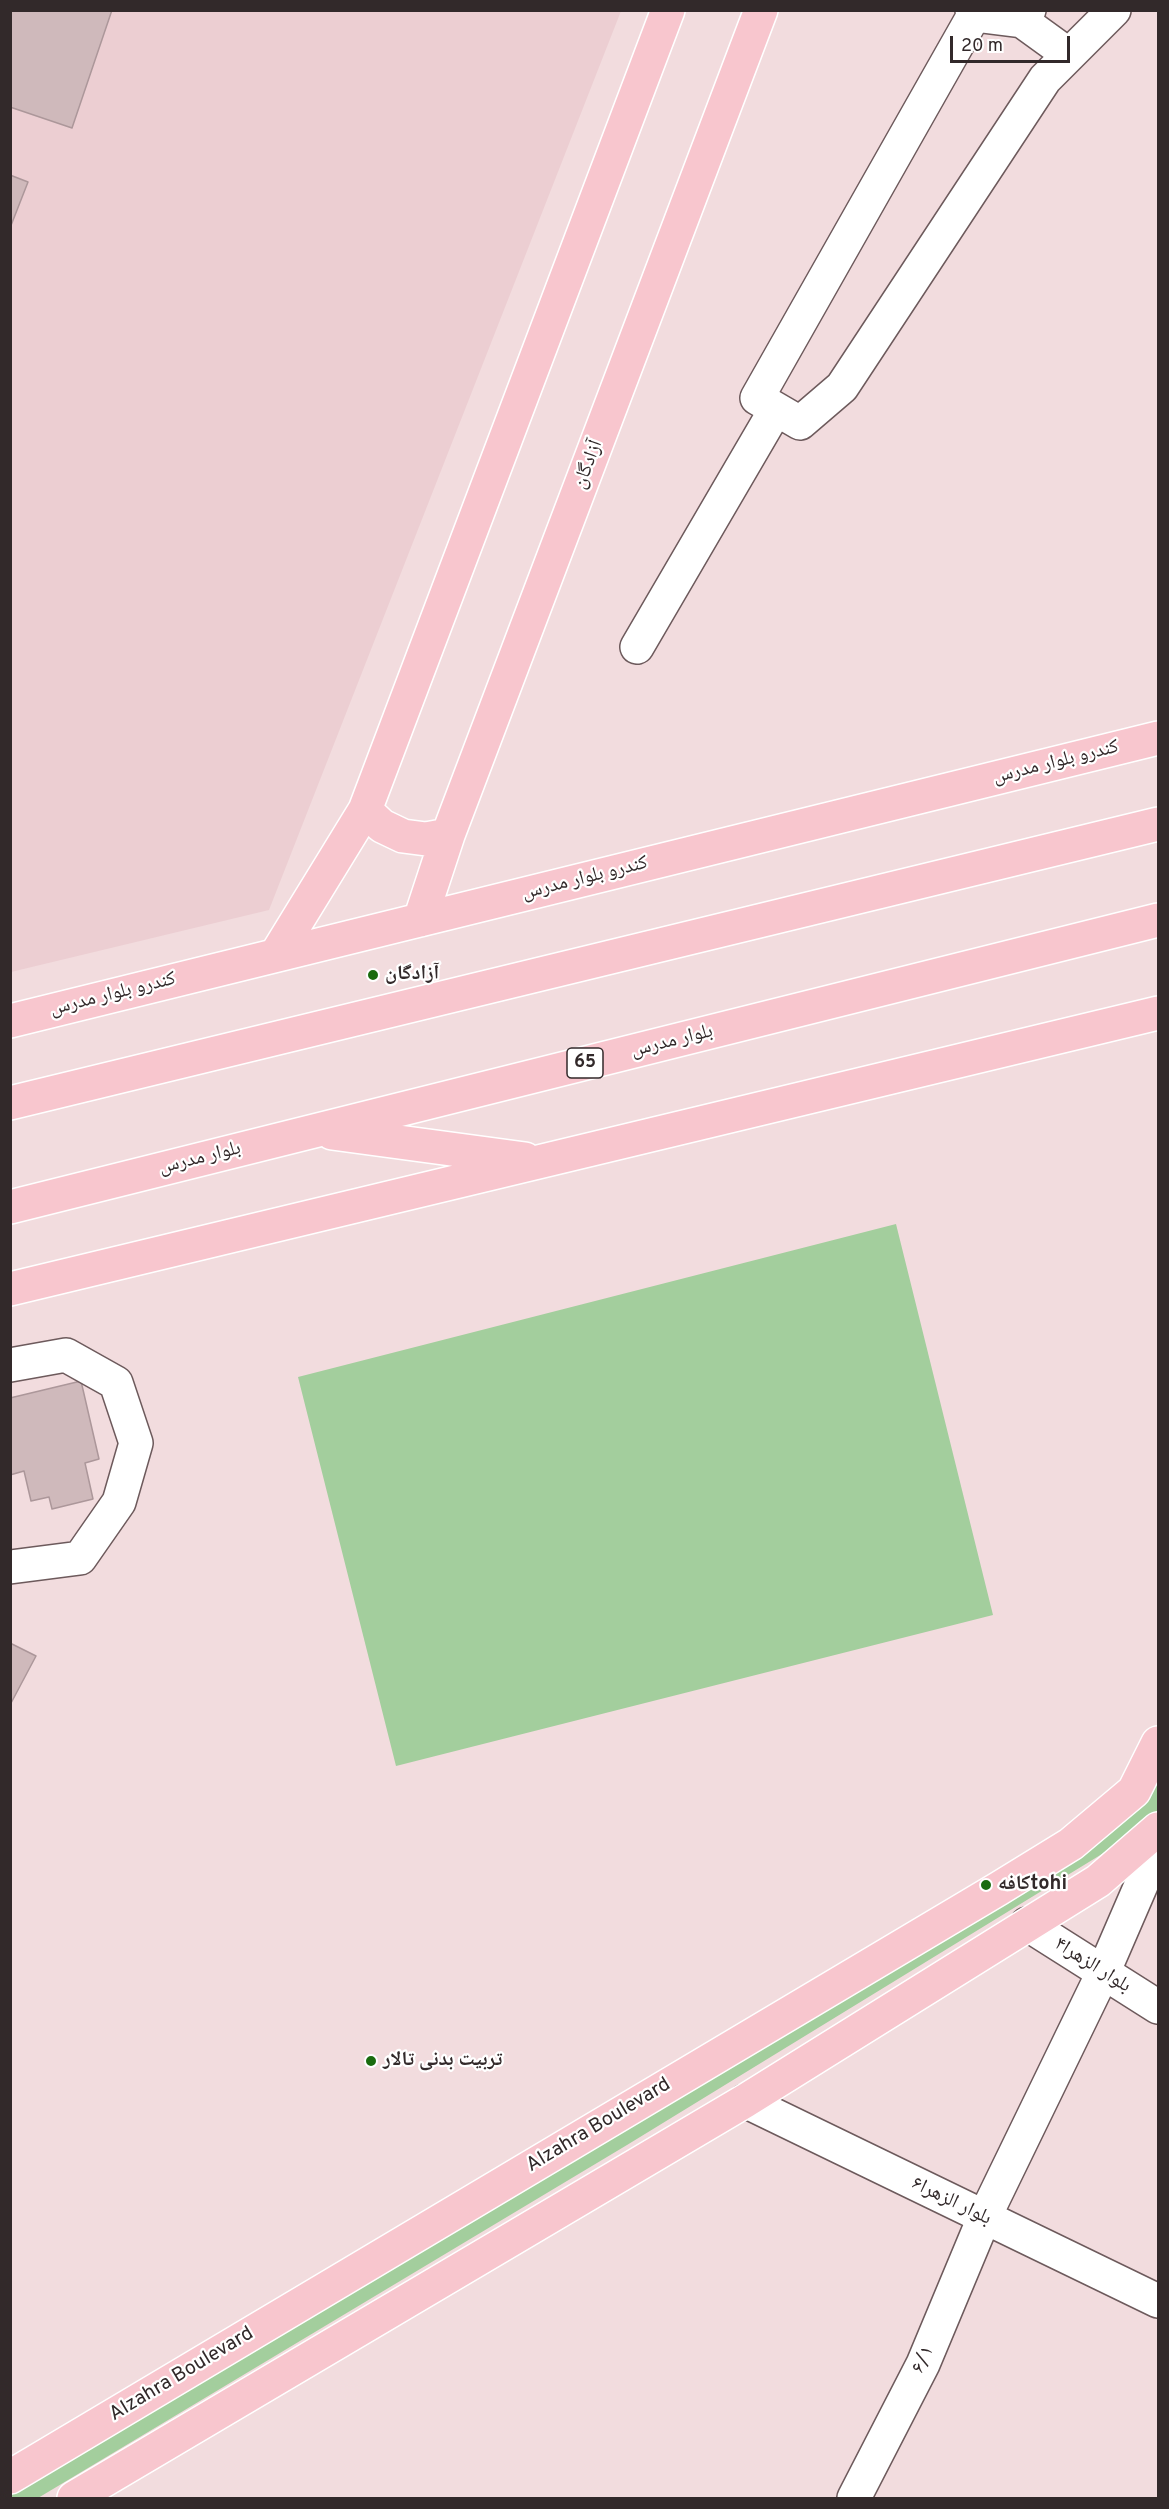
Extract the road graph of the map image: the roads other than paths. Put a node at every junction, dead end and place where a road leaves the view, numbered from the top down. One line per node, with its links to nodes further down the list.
1 (668, 10): 10 (main road)
2 (761, 10): 12 (main road, آزادگان)
3 (1114, 10): 6 (street)
4 (973, 13): 5 (street); 7 (street)
5 (1026, 16): 6 (street)
6 (1069, 56): 7 (street)
7 (776, 409): 8 (street)
8 (637, 646)
9 (1158, 738): 13 (main road, کندرو بلوار مدرس)
10 (365, 810): 12 (main road); 15 (main road)
11 (1158, 824): 18 (main road)
12 (448, 835): 13 (main road, آزادگان)
13 (420, 920): 15 (main road, کندرو بلوار مدرس)
14 (1158, 920): 19 (main road, بلوار مدرس / 65)
15 (276, 955): 17 (main road, کندرو بلوار مدرس)
16 (1158, 1013): 20 (main road)
17 (10, 1021)
18 (10, 1103)
19 (316, 1130): 20 (main road); 21 (main road, بلوار مدرس / 65)
20 (543, 1161): 22 (main road)
21 (10, 1207)
22 (10, 1289)
23 (10, 1365): 24 (street)
24 (10, 1567)
25 (1158, 1743): 34 (main road, Alzahra Boulevard)
26 (1158, 1829): 28 (main road)
27 (1158, 1846): 29 (street, ۶/۱)
28 (1027, 1924): 29 (street, بلوار الزهرا۴); 31 (main road)
29 (1103, 1973): 30 (street, بلوار الزهرا۴); 32 (street, ۶/۱)
30 (1158, 2007)
31 (745, 2101): 32 (street, بلوار الزهرا۶); 35 (main road)
32 (984, 2218): 33 (street, بلوار الزهرا۶); 36 (street, ۶/۱)
33 (1158, 2301)
34 (10, 2477)
35 (74, 2499)
36 (854, 2499)

